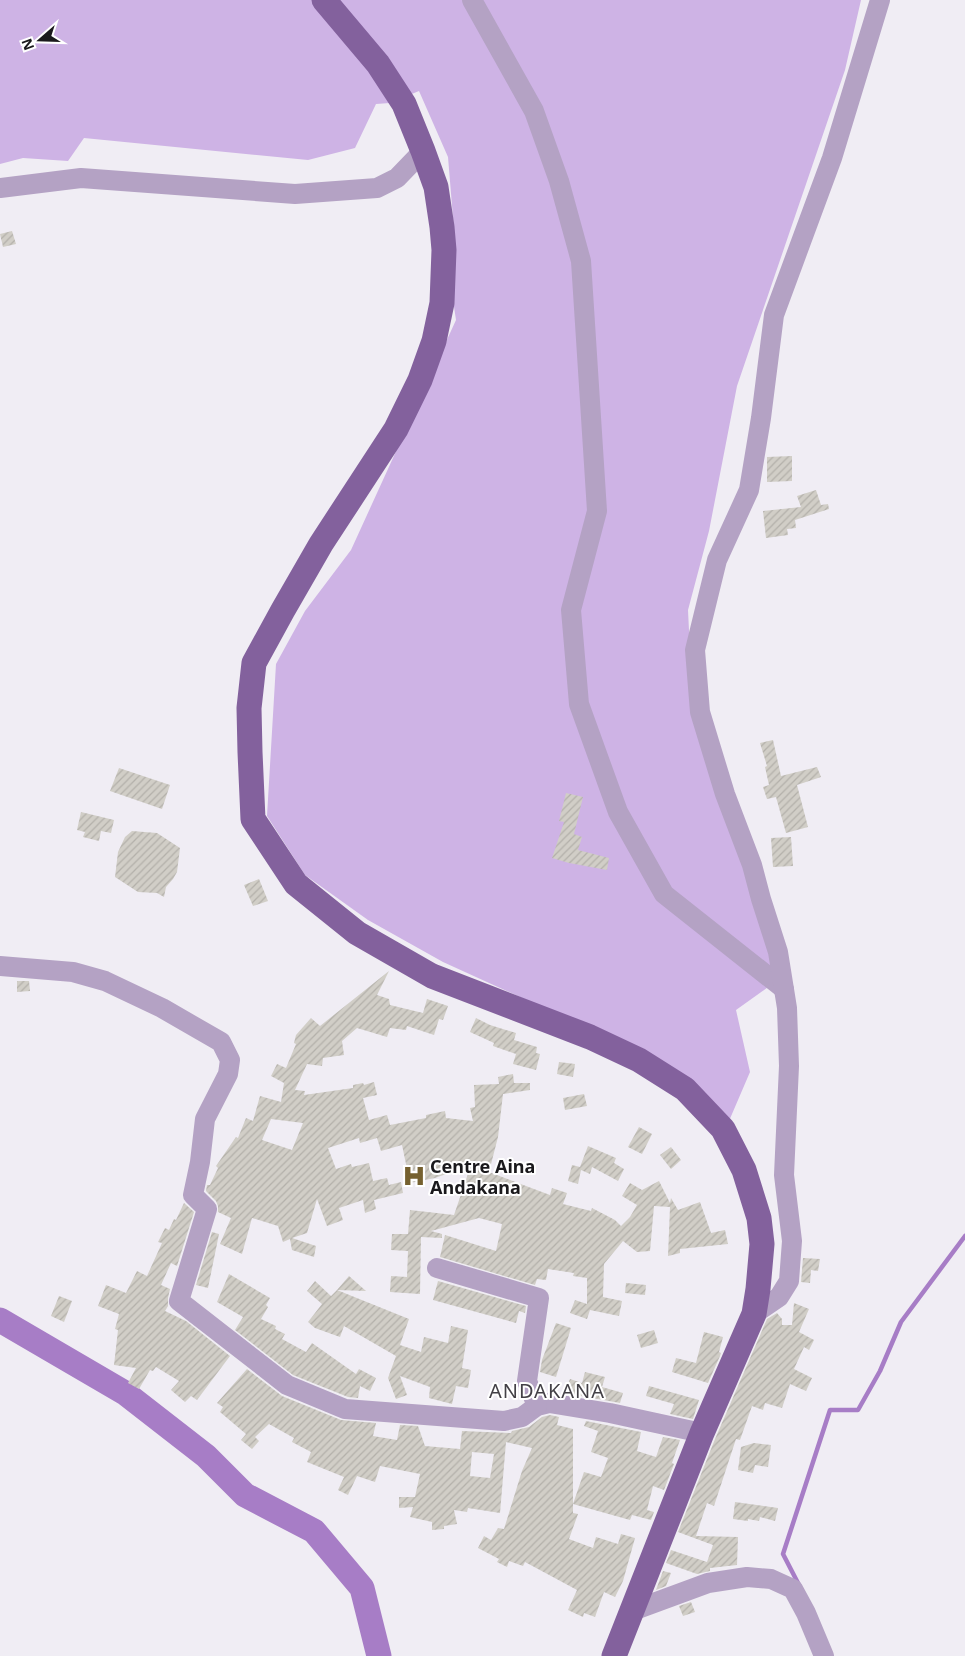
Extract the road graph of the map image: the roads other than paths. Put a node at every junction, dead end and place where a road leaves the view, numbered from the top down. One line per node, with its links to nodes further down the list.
1 (324, 0): 4 (main road)
2 (472, 0): 7 (street)
3 (880, 0): 7 (street)
4 (423, 151): 5 (street); 9 (main road)
5 (0, 188)
6 (0, 966): 10 (street)
7 (784, 989): 9 (street)
8 (437, 1268): 10 (street)
9 (754, 1314): 11 (main road)
10 (537, 1406): 11 (street)
11 (702, 1433): 12 (main road)
12 (632, 1611): 13 (main road); 14 (street)
13 (614, 1656)
14 (824, 1656)

